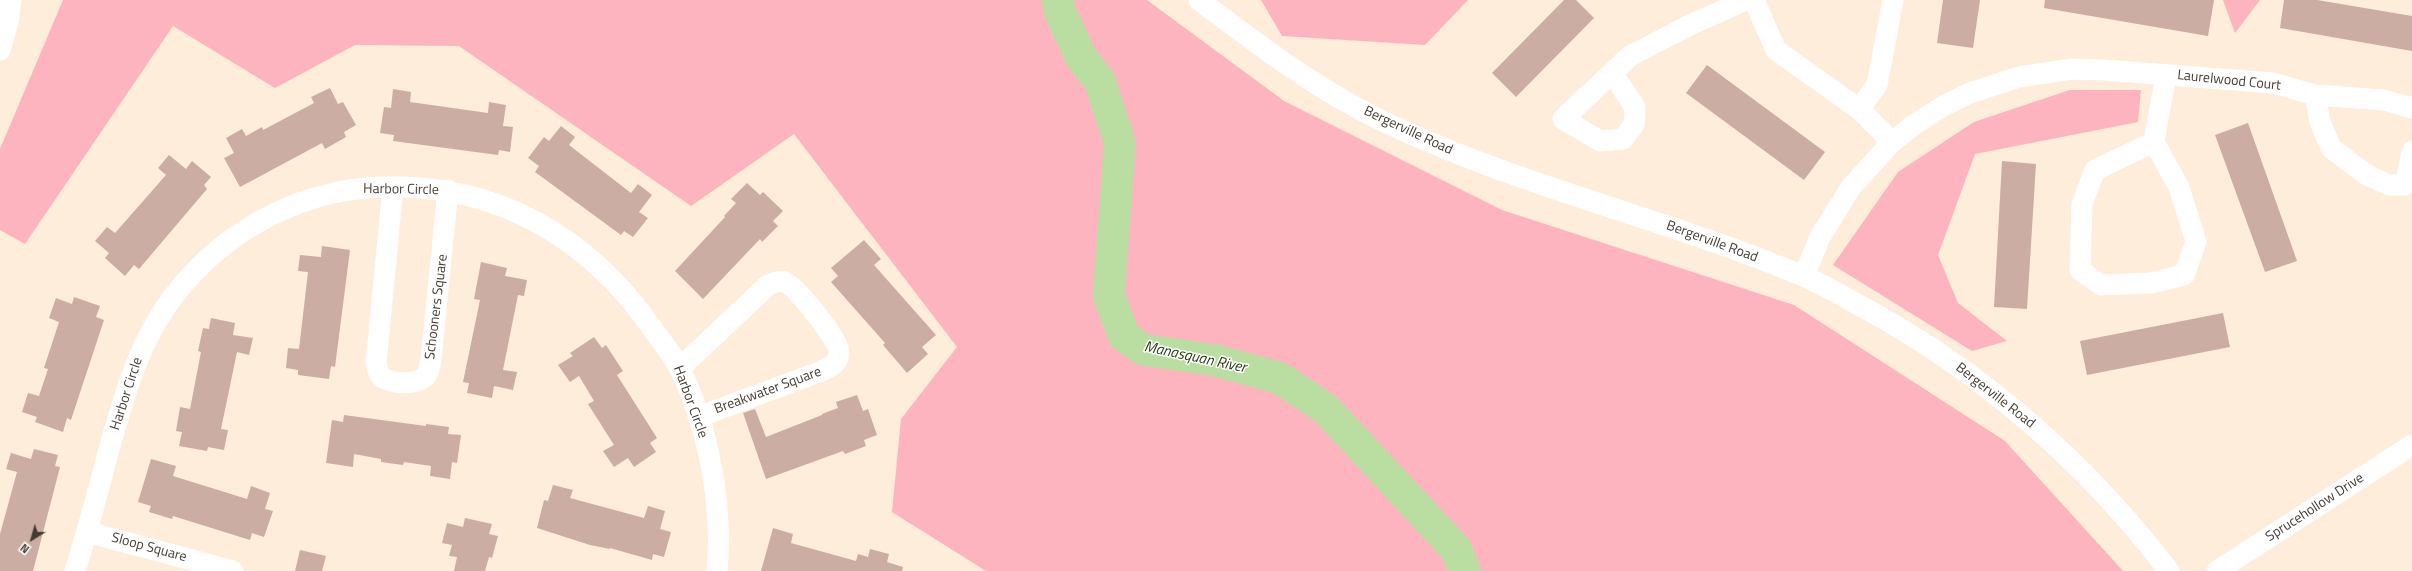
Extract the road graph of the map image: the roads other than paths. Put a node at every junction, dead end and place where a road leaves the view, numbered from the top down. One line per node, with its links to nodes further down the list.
1 (11, 0): 6 (street)
2 (1199, 0): 17 (street, Bergerville Road)
3 (1746, 0): 7 (street)
4 (1754, 0): 11 (street)
5 (1893, 0): 11 (street)
6 (0, 50)
7 (1612, 73)
8 (2166, 75): 9 (street, Laurelwood Court); 12 (street, Laurelwood Court); 13 (street, Laurelwood Court)
9 (2315, 94): 10 (street, Laurelwood Court); 14 (street)
10 (2412, 108)
11 (1859, 109): 12 (street)
12 (1892, 142): 17 (street, Laurelwood Court)
13 (2154, 142): 13 (street)
14 (2412, 151)
15 (393, 187): 16 (street, Harbor Circle); 16 (street, Schooners Square); 21 (street, Harbor Circle)
16 (448, 190): 18 (street, Harbor Circle)
17 (1804, 276): 25 (street, Bergerville Road)
18 (680, 368): 19 (street, Harbor Circle); 19 (street, Breakwater Square)
19 (698, 416): 24 (street, Harbor Circle)
20 (2412, 445): 26 (street, Sprucehollow Drive)
21 (87, 532): 22 (street, Harbor Circle); 23 (street, Sloop Square)
22 (75, 571)
23 (233, 571)
24 (717, 571)
25 (2169, 571)
26 (2217, 571)

